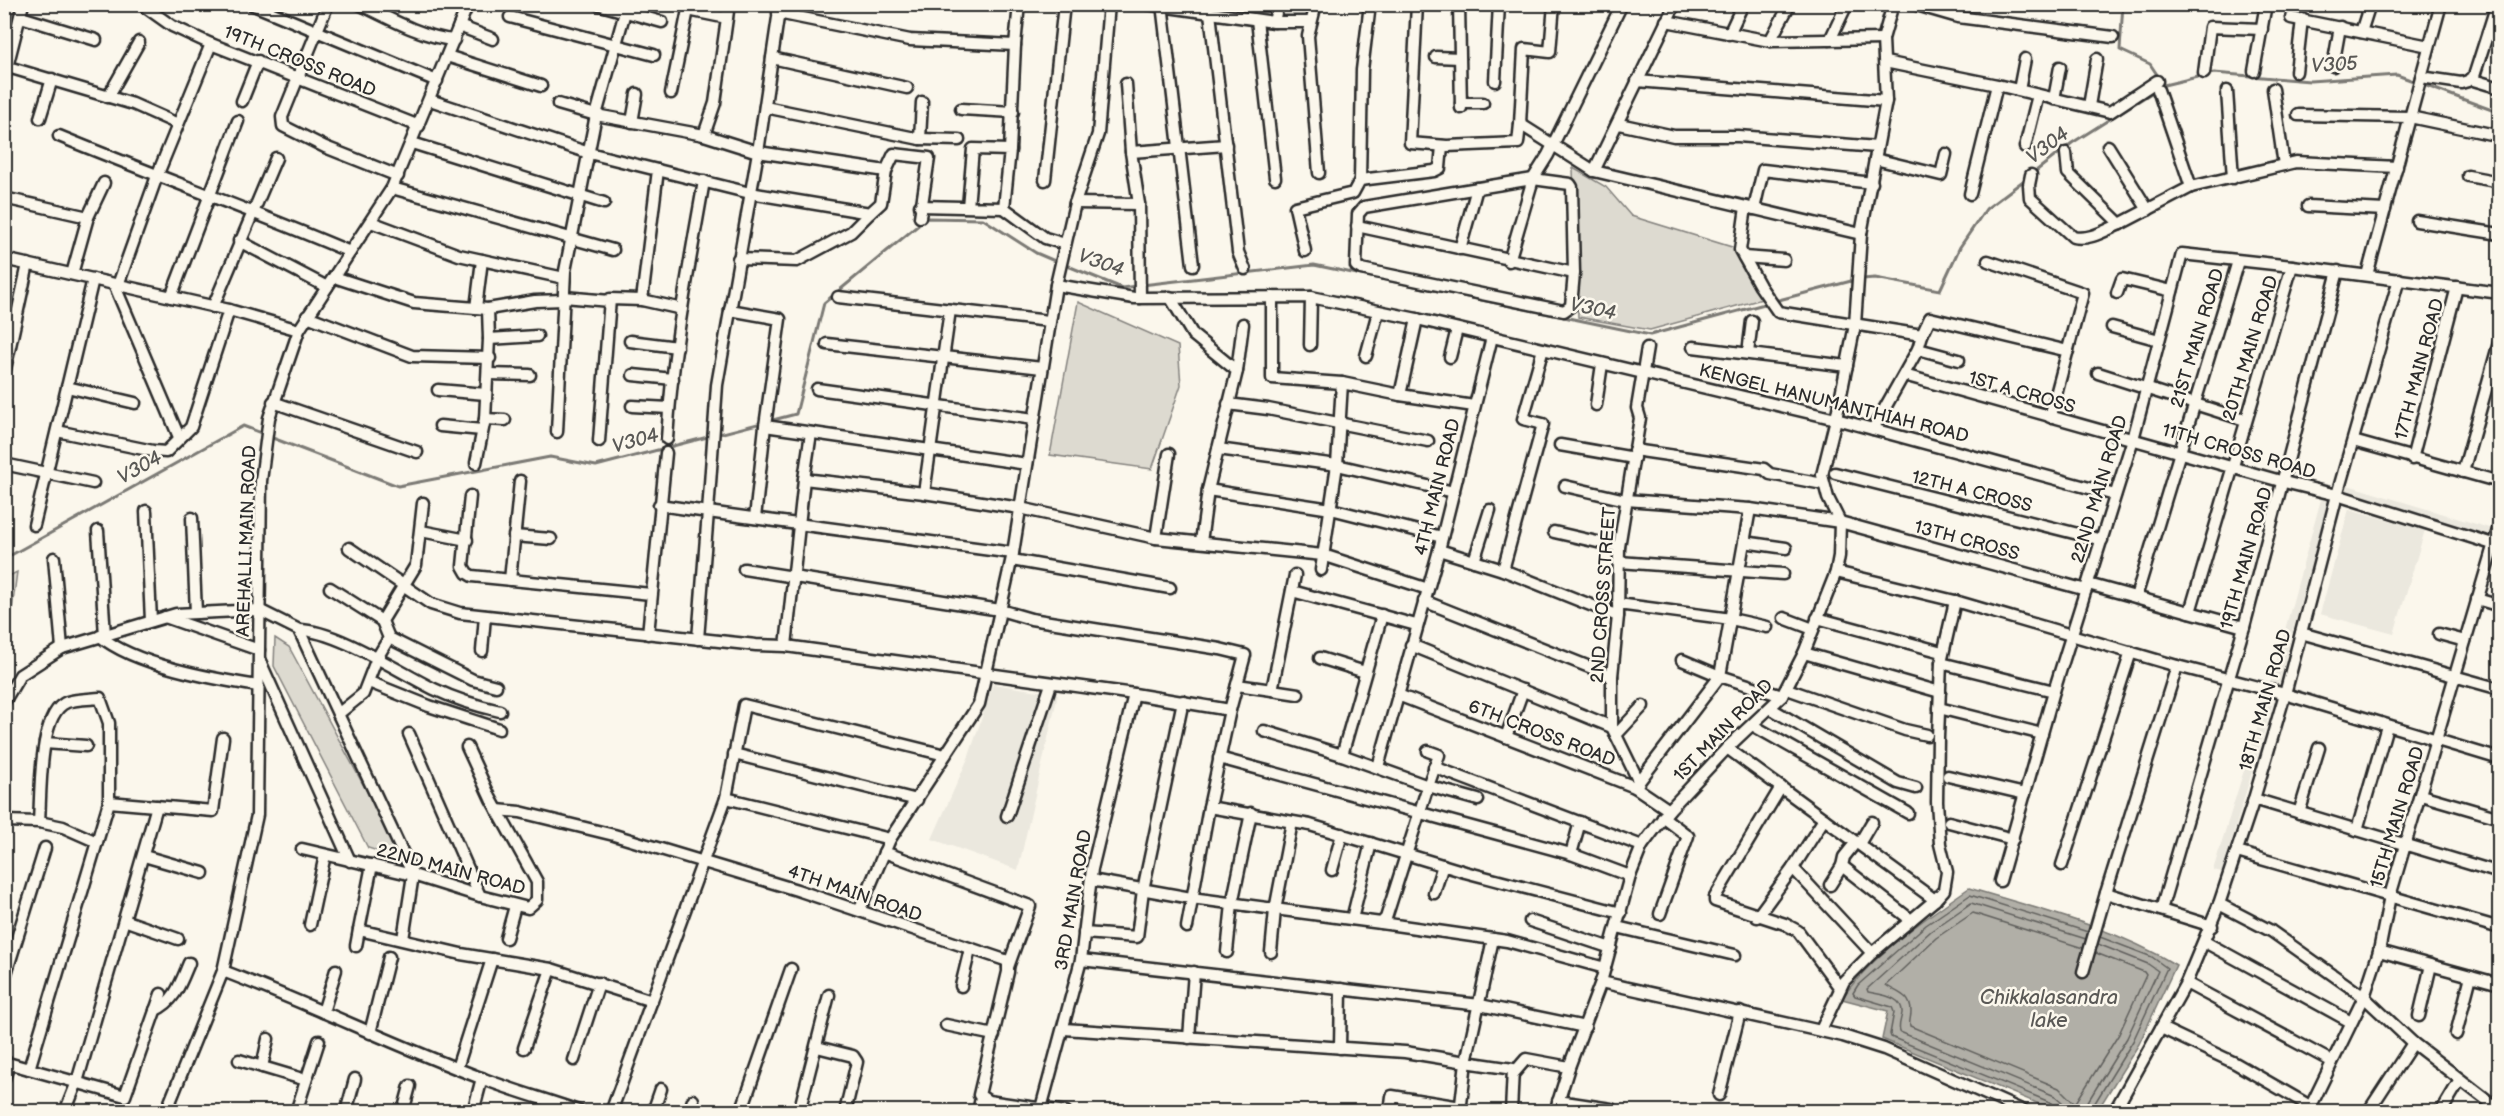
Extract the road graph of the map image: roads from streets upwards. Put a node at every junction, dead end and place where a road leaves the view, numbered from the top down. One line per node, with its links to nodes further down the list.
1 (23, 4): 36 (street)
2 (141, 4): 60 (street, 19TH CROSS ROAD)
3 (251, 4): 47 (street)
4 (328, 4): 47 (street)
5 (359, 4): 56 (street)
6 (468, 4): 44 (street, AREHALLI MAIN ROAD)
7 (597, 4): 34 (street)
8 (729, 4): 38 (street)
9 (1019, 4): 61 (street)
10 (1064, 4): 154 (street)
11 (1109, 4): 169 (street)
12 (1147, 4): 31 (street)
13 (1278, 4): 42 (street)
14 (1316, 4): 43 (street)
15 (1370, 4): 155 (street)
16 (1417, 4): 128 (street)
17 (1459, 4): 68 (street)
18 (1499, 4): 84 (street)
19 (1554, 4): 117 (street)
20 (1622, 4): 126 (street)
21 (1675, 4): 40 (street)
22 (1743, 4): 50 (street)
23 (1790, 4): 58 (street)
24 (1846, 4): 57 (street)
25 (1893, 4): 54 (street)
26 (1913, 4): 52 (street)
27 (2266, 4): 46 (street)
28 (2370, 4): 48 (street)
29 (2441, 4): 63 (street)
30 (2497, 4): 49 (street)
31 (1162, 6): 35 (street); 132 (street)
32 (688, 7): 38 (street); 95 (street)
33 (779, 9): 61 (street); 67 (street)
34 (625, 12): 41 (street); 62 (street)
35 (1210, 13): 39 (street); 127 (street)
36 (21, 17): 55 (street); 74 (street)
37 (510, 17): 62 (street)
38 (727, 18): 120 (street)
39 (1257, 20): 42 (street); 151 (street)
40 (1666, 21): 50 (street); 85 (street)
41 (662, 22)
42 (1274, 22): 43 (street)
43 (1311, 22): 146 (street)
44 (459, 26): 53 (street); 56 (street, AREHALLI MAIN ROAD)
45 (2340, 27): 48 (street); 73 (street); 77 (street)
46 (2262, 29): 76 (street); 78 (street)
47 (317, 32): 79 (street); 83 (street)
48 (2361, 32): 63 (street)
49 (2488, 32): 51 (street); 82 (street)
50 (1729, 34): 58 (street)
51 (2499, 36)
52 (2113, 37)
53 (493, 39)
54 (1882, 39): 57 (street); 72 (street)
55 (96, 40)
56 (454, 40): 64 (street, AREHALLI MAIN ROAD)
57 (1830, 40): 58 (street)
58 (1770, 41)
59 (139, 42): 98 (street)
60 (211, 44): 71 (street, 19TH CROSS ROAD); 116 (street)
61 (1015, 45): 109 (street)
62 (616, 46): 65 (street); 110 (street)
63 (2429, 46): 86 (street)
64 (447, 56): 83 (street, AREHALLI MAIN ROAD); 89 (street)
65 (654, 56)
66 (1436, 57): 68 (street)
67 (772, 58): 90 (street); 107 (street)
68 (1460, 58): 104 (street)
69 (2025, 59): 92 (street)
70 (2097, 59): 106 (street)
71 (258, 61): 79 (street, 19TH CROSS ROAD); 101 (street)
72 (1885, 62): 88 (street); 102 (street)
73 (2333, 66)
74 (8, 67): 80 (street); 81 (street)
75 (2060, 67): 99 (street)
76 (2254, 71)
77 (2296, 72)
78 (2204, 73)
79 (298, 78): 119 (street, 19TH CROSS ROAD); 149 (street)
80 (4, 79)
81 (52, 79): 98 (street); 113 (street)
82 (2470, 79): 86 (street); 91 (street)
83 (437, 81): 100 (street, AREHALLI MAIN ROAD)
84 (1495, 81)
85 (1637, 81): 102 (street); 118 (street)
86 (2420, 81): 112 (street)
87 (1126, 84): 135 (street)
88 (1997, 85): 92 (street); 164 (street)
89 (541, 86)
90 (907, 88)
91 (2499, 88)
92 (2019, 90): 97 (street)
93 (2273, 90): 141 (street)
94 (2227, 91): 152 (street)
95 (671, 93)
96 (637, 94): 115 (street)
97 (2038, 95): 99 (street); 131 (street)
98 (108, 97): 116 (street)
99 (2054, 99): 106 (street)
100 (430, 100): 119 (street, AREHALLI MAIN ROAD); 136 (street)
101 (242, 101)
102 (1886, 101): 130 (street)
103 (922, 102): 123 (street)
104 (1483, 103)
105 (558, 104): 110 (street)
106 (2089, 106): 160 (street)
107 (765, 107): 123 (street); 134 (street)
108 (961, 109): 109 (street)
109 (1013, 112): 133 (street)
110 (596, 115): 115 (street); 136 (street)
111 (2298, 115): 112 (street)
112 (2410, 117): 122 (street); 142 (street)
113 (40, 118)
114 (238, 121): 166 (street)
115 (632, 122): 120 (street)
116 (178, 124): 148 (street)
117 (1520, 124): 126 (street); 128 (street)
118 (1619, 124): 130 (street); 145 (street)
119 (419, 126): 125 (street, AREHALLI MAIN ROAD)
120 (704, 135): 134 (street)
121 (59, 136): 148 (street)
122 (2499, 136)
123 (920, 139): 124 (street)
124 (959, 140)
125 (412, 143): 149 (street, AREHALLI MAIN ROAD); 165 (street)
126 (1551, 144): 145 (street); 153 (street)
127 (1226, 145): 132 (street); 204 (street)
128 (1442, 146): 155 (street)
129 (2108, 146): 175 (street)
130 (1877, 147): 140 (street)
131 (2025, 147)
132 (1180, 149): 135 (street); 202 (street)
133 (1010, 150): 172 (street); 173 (street)
134 (758, 152): 144 (street); 163 (street)
135 (1131, 152): 170 (street)
136 (589, 153): 143 (street); 165 (street)
137 (2066, 153): 182 (street)
138 (1946, 154): 140 (street)
139 (276, 158): 177 (street)
140 (1875, 159): 159 (street)
141 (2284, 165): 142 (street); 152 (street)
142 (2397, 167): 176 (street)
143 (658, 170): 156 (street); 227 (street)
144 (886, 171): 172 (street); 178 (street)
145 (1594, 171): 174 (street)
146 (1319, 173)
147 (2031, 175): 182 (street)
148 (157, 176): 166 (street); 213 (street)
149 (398, 176): 161 (street, AREHALLI MAIN ROAD)
150 (2468, 176): 157 (street)
151 (1275, 178)
152 (2233, 178): 160 (street)
153 (1533, 179): 162 (street); 198 (street); 206 (street)
154 (1045, 180)
155 (1360, 180): 191 (street)
156 (704, 182): 163 (street); 231 (street)
157 (2499, 182)
158 (104, 183): 179 (street)
159 (1872, 183): 174 (street); 184 (street)
160 (2191, 187): 175 (street)
161 (392, 188): 181 (street, AREHALLI MAIN ROAD); 186 (street)
162 (1477, 188): 183 (street); 189 (street)
163 (750, 193): 178 (street); 196 (street)
164 (1970, 194)
165 (578, 195): 168 (street); 186 (street)
166 (208, 196): 177 (street); 220 (street)
167 (4, 198): 179 (street)
168 (604, 203)
169 (1075, 203): 170 (street); 188 (street)
170 (1139, 204): 226 (street)
171 (2308, 206): 176 (street)
172 (968, 207): 173 (street)
173 (1004, 208): 188 (street)
174 (1750, 208): 184 (street); 193 (street)
175 (2148, 210): 182 (street)
176 (2385, 210): 208 (street)
177 (253, 211): 187 (street); 192 (street)
178 (870, 213): 196 (street)
179 (87, 217): 207 (street)
180 (2417, 221): 185 (street)
181 (370, 222): 192 (street, AREHALLI MAIN ROAD); 195 (street)
182 (2120, 224)
183 (1357, 226): 189 (street); 206 (street)
184 (1861, 234): 241 (street)
185 (2499, 234)
186 (570, 238): 190 (street); 210 (street)
187 (239, 241): 215 (street); 229 (street)
188 (1065, 247): 214 (street)
189 (1461, 249): 198 (street)
190 (613, 250)
191 (1305, 251)
192 (350, 252): 209 (street, AREHALLI MAIN ROAD)
193 (1744, 257): 197 (street); 241 (street)
194 (4, 259): 201 (street)
195 (482, 260): 210 (street); 230 (street)
196 (738, 260): 233 (street)
197 (1784, 260)
198 (1509, 261): 206 (street)
199 (1988, 261): 259 (street)
200 (2238, 261): 203 (street, 22ND MAIN ROAD); 217 (street, 22ND MAIN ROAD); 287 (street, 21ST MAIN ROAD)
201 (28, 264): 207 (street); 272 (street)
202 (1193, 265)
203 (2292, 266): 205 (street, 22ND MAIN ROAD); 298 (street, 20TH MAIN ROAD)
204 (1245, 269)
205 (2338, 272): 208 (street, 22ND MAIN ROAD); 332 (street, 19TH MAIN ROAD)
206 (1574, 273)
207 (72, 274): 211 (street)
208 (2367, 275): 212 (street, 22ND MAIN ROAD)
209 (334, 277): 215 (street, AREHALLI MAIN ROAD); 230 (street)
210 (564, 278): 225 (street)
211 (93, 279): 213 (street); 279 (street)
212 (2399, 279): 216 (street, 22ND MAIN ROAD); 312 (street, 18TH MAIN ROAD)
213 (116, 284): 220 (street); 307 (street)
214 (1056, 285): 226 (street, KENGEL HANUMANTHIAH ROAD); 238 (street)
215 (327, 287): 236 (street, AREHALLI MAIN ROAD)
216 (2457, 287): 219 (street, 22ND MAIN ROAD); 321 (street, 17TH MAIN ROAD)
217 (2172, 291): 218 (street); 250 (street, 22ND MAIN ROAD)
218 (2117, 292)
219 (2499, 293)
220 (171, 297): 229 (street)
221 (838, 297): 234 (street)
222 (1170, 297): 223 (street, KENGEL HANUMANTHIAH ROAD); 226 (street, KENGEL HANUMANTHIAH ROAD); 269 (street)
223 (1272, 297): 224 (street, KENGEL HANUMANTHIAH ROAD); 278 (street)
224 (1311, 297): 235 (street, KENGEL HANUMANTHIAH ROAD); 253 (street)
225 (563, 298): 228 (street); 230 (street); 305 (street)
226 (1140, 298)
227 (642, 300): 228 (street); 231 (street)
228 (610, 301): 310 (street)
229 (213, 307): 232 (street)
230 (482, 308): 248 (street)
231 (682, 309): 254 (street)
232 (229, 310): 244 (street); 307 (street)
233 (729, 310): 299 (street); 351 (street)
234 (950, 310): 238 (street); 261 (street)
235 (1377, 312): 237 (street, KENGEL HANUMANTHIAH ROAD); 262 (street)
236 (307, 316): 244 (street, AREHALLI MAIN ROAD); 264 (street)
237 (1417, 319): 243 (street, KENGEL HANUMANTHIAH ROAD); 284 (street)
238 (1049, 321): 268 (street)
239 (1752, 321): 260 (street)
240 (1243, 324): 269 (street)
241 (1855, 325): 245 (street); 267 (street)
242 (2112, 327): 250 (street)
243 (1457, 329): 247 (street, KENGEL HANUMANTHIAH ROAD); 263 (street)
244 (299, 330): 285 (street, AREHALLI MAIN ROAD)
245 (1922, 335): 258 (street); 259 (street)
246 (537, 336): 248 (street)
247 (1492, 337): 257 (street, KENGEL HANUMANTHIAH ROAD); 292 (street, 4TH MAIN ROAD)
248 (489, 339): 264 (street)
249 (2499, 339): 327 (street)
250 (2159, 340): 280 (street, 22ND MAIN ROAD)
251 (630, 341): 254 (street)
252 (827, 344): 261 (street)
253 (1310, 345)
254 (677, 347): 277 (street)
255 (1693, 347): 260 (street)
256 (1647, 348): 270 (street, 2ND CROSS STREET)
257 (1543, 349): 266 (street, KENGEL HANUMANTHIAH ROAD); 381 (street)
258 (1918, 349): 265 (street); 276 (street)
259 (2068, 351): 294 (street)
260 (1748, 353): 267 (street)
261 (944, 356): 268 (street); 288 (street)
262 (1366, 356)
263 (1450, 357)
264 (490, 358): 273 (street)
265 (1959, 360)
266 (1602, 364): 270 (street, KENGEL HANUMANTHIAH ROAD); 291 (street)
267 (1847, 366): 296 (street)
268 (1042, 368): 295 (street)
269 (1237, 371): 289 (street)
270 (1642, 372): 296 (street, KENGEL HANUMANTHIAH ROAD); 320 (street, 2ND CROSS STREET)
271 (2098, 373): 280 (street)
272 (4, 374)
273 (489, 374): 274 (street); 283 (street)
274 (530, 375)
275 (633, 375): 277 (street)
276 (1904, 375): 294 (street, 1ST A CROSS); 303 (street)
277 (673, 379): 293 (street)
278 (1342, 383): 284 (street); 301 (street)
279 (67, 387): 286 (street); 304 (street)
280 (2146, 388): 287 (street); 309 (street, 22ND MAIN ROAD)
281 (817, 389): 288 (street)
282 (438, 390): 283 (street)
283 (486, 394): 300 (street)
284 (1400, 395): 292 (street)
285 (273, 402): 316 (street); 401 (street, AREHALLI MAIN ROAD)
286 (135, 403)
287 (2195, 403): 298 (street); 318 (street, 21ST MAIN ROAD)
288 (936, 404): 295 (street); 315 (street)
289 (1228, 404): 301 (street); 314 (street)
290 (632, 405): 293 (street)
291 (1596, 405)
292 (1474, 406): 338 (street, 4TH MAIN ROAD)
293 (669, 408): 308 (street)
294 (2050, 417): 309 (street, 1ST A CROSS)
295 (1034, 419): 324 (street)
296 (1836, 419): 303 (street, KENGEL HANUMANTHIAH ROAD); 335 (street)
297 (505, 420): 300 (street)
298 (2246, 420): 326 (street, 20TH MAIN ROAD)
299 (765, 422): 306 (street); 353 (street)
300 (483, 424): 302 (street); 322 (street)
301 (1339, 424): 311 (street); 325 (street)
302 (440, 426)
303 (1874, 429): 340 (street, KENGEL HANUMANTHIAH ROAD)
304 (57, 431): 307 (street); 329 (street)
305 (557, 432)
306 (811, 434): 315 (street); 330 (street)
307 (179, 437)
308 (667, 439)
309 (2133, 439): 318 (street, 11TH CROSS ROAD); 340 (street, 22ND MAIN ROAD)
310 (599, 441)
311 (1428, 441)
312 (2353, 441): 321 (street); 341 (street, 18TH MAIN ROAD)
313 (1560, 445): 320 (street)
314 (1218, 449): 325 (street); 337 (street)
315 (929, 450): 324 (street); 339 (street)
316 (417, 452)
317 (666, 453): 345 (street)
318 (2181, 453): 326 (street, 11TH CROSS ROAD); 395 (street, 21ST MAIN ROAD)
319 (1169, 454): 363 (street)
320 (1634, 454): 335 (street); 343 (street, 2ND CROSS STREET)
321 (2412, 459): 327 (street)
322 (476, 463)
323 (4, 464): 329 (street)
324 (1027, 464): 346 (street)
325 (1337, 465): 338 (street); 347 (street)
326 (2231, 467): 332 (street, 11TH CROSS ROAD); 403 (street, 20TH MAIN ROAD)
327 (2463, 472): 333 (street)
328 (1834, 473): 366 (street, 12TH A CROSS)
329 (46, 474): 334 (street); 357 (street)
330 (804, 479): 339 (street); 355 (street)
331 (520, 481): 361 (street)
332 (2284, 482): 341 (street, 11TH CROSS ROAD); 416 (street, 19TH MAIN ROAD)
333 (2499, 482)
334 (93, 483)
335 (1823, 484): 354 (street, 1ST MAIN ROAD)
336 (1564, 486): 343 (street, 13TH CROSS)
337 (1208, 490): 347 (street); 367 (street)
338 (1454, 492): 362 (street, 4TH MAIN ROAD)
339 (924, 493): 346 (street)
340 (2115, 495): 366 (street, 22ND MAIN ROAD)
341 (2337, 495): 369 (street, 11TH CROSS ROAD); 418 (street, 18TH MAIN ROAD)
342 (470, 496): 365 (street)
343 (1626, 500): 348 (street, 13TH CROSS); 370 (street, 2ND CROSS STREET)
344 (423, 503): 359 (street)
345 (659, 505): 351 (street); 394 (street)
346 (1020, 508): 363 (street); 375 (street)
347 (1331, 508): 362 (street); 374 (street)
348 (1750, 509): 354 (street, 13TH CROSS); 368 (street)
349 (1490, 510): 377 (street)
350 (146, 511): 411 (street)
351 (708, 512): 353 (street); 424 (street)
352 (192, 518): 404 (street)
353 (755, 519): 355 (street)
354 (1840, 522): 383 (street, 1ST MAIN ROAD); 389 (street, 13TH CROSS)
355 (799, 524): 375 (street); 386 (street)
356 (2499, 524): 369 (street, 15TH MAIN ROAD)
357 (33, 525)
358 (98, 531): 421 (street)
359 (421, 531): 365 (street); 388 (street)
360 (1554, 532): 370 (street)
361 (514, 536): 364 (street); 387 (street)
362 (1442, 537): 373 (street, 4TH MAIN ROAD)
363 (1156, 538): 367 (street)
364 (550, 539)
365 (467, 540): 387 (street)
366 (2102, 540): 389 (street, 22ND MAIN ROAD)
367 (1201, 542): 374 (street)
368 (1744, 542): 372 (street); 382 (street)
369 (2497, 545): 396 (street, 15TH MAIN ROAD)
370 (1620, 547): 378 (street, 2ND CROSS STREET)
371 (349, 548): 388 (street)
372 (1786, 548)
373 (1439, 550): 377 (street); 392 (street, 4TH MAIN ROAD)
374 (1323, 555): 380 (street); 392 (street)
375 (1012, 557): 391 (street); 402 (street)
376 (54, 558): 428 (street)
377 (1474, 561): 381 (street)
378 (1619, 562): 382 (street); 399 (street, 2ND CROSS STREET)
379 (744, 569): 386 (street)
380 (1320, 570)
381 (1503, 570): 407 (street)
382 (1740, 570): 384 (street); 410 (street)
383 (1836, 572): 398 (street); 413 (street, 1ST MAIN ROAD)
384 (1783, 574)
385 (1295, 575): 393 (street)
386 (792, 576): 402 (street); 427 (street)
387 (510, 580): 394 (street)
388 (404, 587): 406 (street); 412 (street)
389 (2087, 587): 395 (street, 13TH CROSS); 422 (street, 22ND MAIN ROAD)
390 (330, 588): 412 (street)
391 (1170, 588)
392 (1428, 589): 397 (street, 4TH MAIN ROAD)
393 (1292, 591): 405 (street); 450 (street)
394 (651, 594): 419 (street)
395 (2136, 597): 403 (street, 13TH CROSS)
396 (2476, 599): 400 (street); 425 (street, 15TH MAIN ROAD)
397 (1424, 601): 414 (street, 4TH MAIN ROAD); 440 (street)
398 (1955, 601): 422 (street); 435 (street)
399 (1618, 604): 407 (street, 2ND CROSS STREET); 410 (street)
400 (2499, 606)
401 (259, 610): 404 (street); 417 (street); 432 (street, AREHALLI MAIN ROAD)
402 (1000, 610): 439 (street); 446 (street)
403 (2190, 612): 416 (street, 13TH CROSS)
404 (196, 613): 408 (street)
405 (1382, 615): 414 (street); 438 (street)
406 (485, 616): 419 (street); 429 (street)
407 (1618, 616): 440 (street, 2ND CROSS STREET)
408 (165, 617): 411 (street); 432 (street)
409 (1784, 618): 413 (street)
410 (1731, 620): 415 (street); 441 (street)
411 (151, 621): 421 (street)
412 (382, 621): 423 (street)
413 (1815, 624): 431 (street, 1ST MAIN ROAD); 435 (street)
414 (1416, 625): 426 (street, 4TH MAIN ROAD)
415 (1767, 627)
416 (2244, 627): 443 (street, 19TH MAIN ROAD)
417 (299, 630): 433 (street); 466 (street)
418 (2301, 633): 442 (street); 457 (street, 18TH MAIN ROAD)
419 (648, 634): 424 (street)
420 (2439, 634): 425 (street)
421 (103, 635): 428 (street); 447 (street)
422 (2071, 635): 430 (street); 452 (street, 22ND MAIN ROAD)
423 (389, 638): 433 (street); 448 (street)
424 (698, 639): 427 (street)
425 (2465, 641): 442 (street, 15TH MAIN ROAD)
426 (1411, 645): 451 (street); 458 (street, 4TH MAIN ROAD)
427 (786, 646): 439 (street)
428 (62, 648): 460 (street)
429 (482, 651)
430 (2131, 652): 437 (street); 541 (street)
431 (1804, 653): 453 (street); 454 (street, 1ST MAIN ROAD)
432 (259, 655): 447 (street, AREHALLI MAIN ROAD); 537 (street)
433 (377, 658): 444 (street); 465 (street)
434 (1320, 658): 438 (street)
435 (1942, 658): 452 (street); 453 (street)
436 (1682, 660): 441 (street)
437 (2177, 666): 443 (street); 554 (street)
438 (1365, 672): 486 (street)
439 (986, 673): 445 (street); 485 (street)
440 (1612, 676): 471 (street, 2ND CROSS STREET)
441 (1720, 676): 454 (street); 492 (street)
442 (2456, 677): 449 (street); 477 (street, 15TH MAIN ROAD)
443 (2228, 679): 457 (street); 564 (street, 19TH MAIN ROAD)
444 (369, 682): 466 (street); 469 (street)
445 (1052, 684): 455 (street); 511 (street)
446 (1237, 685): 450 (street); 464 (street)
447 (258, 686): 603 (street, AREHALLI MAIN ROAD)
448 (496, 686)
449 (2499, 689)
450 (1272, 690): 456 (street)
451 (1523, 690): 471 (street); 475 (street)
452 (2054, 691): 473 (street, 22ND MAIN ROAD)
453 (1940, 692): 463 (street)
454 (1784, 693): 462 (street, 1ST MAIN ROAD); 474 (street)
455 (1134, 694): 459 (street); 549 (street, 3RD MAIN ROAD)
456 (1298, 694)
457 (2285, 694): 468 (street); 499 (street, 18TH MAIN ROAD)
458 (1398, 695): 475 (street, 6TH CROSS ROAD); 489 (street, 4TH MAIN ROAD)
459 (1183, 701): 464 (street); 552 (street)
460 (4, 702)
461 (1643, 706): 471 (street)
462 (1770, 708): 467 (street, 1ST MAIN ROAD); 495 (street)
463 (1939, 708): 473 (street); 558 (street)
464 (1230, 710): 487 (street)
465 (500, 711)
466 (338, 714): 547 (street)
467 (1752, 725): 482 (street, 1ST MAIN ROAD); 508 (street)
468 (2387, 726): 477 (street); 520 (street)
469 (499, 729)
470 (1264, 731): 486 (street)
471 (1614, 731): 492 (street, 2ND CROSS STREET)
472 (409, 734): 555 (street)
473 (2042, 734): 496 (street, 22ND MAIN ROAD)
474 (1928, 735)
475 (1506, 737): 492 (street, 6TH CROSS ROAD)
476 (223, 738): 503 (street)
477 (2437, 741): 488 (street); 497 (street, 15TH MAIN ROAD)
478 (45, 743): 479 (street); 502 (street); 515 (street)
479 (86, 746)
480 (467, 747): 505 (street)
481 (2319, 747): 509 (street)
482 (1728, 748): 494 (street); 510 (street, 1ST MAIN ROAD)
483 (1428, 751): 490 (street)
484 (734, 754): 485 (street); 498 (street); 500 (street)
485 (945, 755): 500 (street)
486 (1342, 755): 489 (street)
487 (1220, 758): 504 (street); 507 (street)
488 (2499, 759)
489 (1378, 767): 493 (street)
490 (1434, 767): 493 (street); 517 (street)
491 (1948, 776): 496 (street)
492 (1637, 784): 510 (street, 6TH CROSS ROAD)
493 (1428, 786): 501 (street); 507 (street)
494 (1781, 787): 513 (street); 567 (street)
495 (1916, 788)
496 (2025, 794): 523 (street, 22ND MAIN ROAD)
497 (2421, 795): 512 (street); 527 (street, 15TH MAIN ROAD)
498 (726, 798): 522 (street); 538 (street)
499 (2254, 799): 509 (street); 532 (street, 18TH MAIN ROAD)
500 (916, 800): 522 (street)
501 (1478, 800)
502 (109, 802): 503 (street); 524 (street)
503 (157, 806): 536 (street)
504 (1209, 807): 506 (street); 557 (street)
505 (497, 810): 538 (street, 4TH MAIN ROAD); 561 (street, 22ND MAIN ROAD)
506 (1251, 813): 516 (street); 559 (street)
507 (1421, 813): 533 (street); 534 (street)
508 (1908, 813)
509 (2300, 813): 520 (street)
510 (1666, 814): 528 (street, 1ST MAIN ROAD); 566 (street, 6TH CROSS ROAD)
511 (1007, 816)
512 (2499, 818)
513 (1824, 819): 526 (street); 543 (street)
514 (4, 820): 515 (street)
515 (39, 822): 524 (street)
516 (1292, 822): 521 (street); 563 (street)
517 (1580, 822): 528 (street); 534 (street)
518 (1872, 822): 526 (street)
519 (1948, 822): 523 (street)
520 (2357, 830): 527 (street)
521 (1342, 834): 525 (street); 544 (street)
522 (890, 838): 531 (street)
523 (2013, 840): 550 (street, 22ND MAIN ROAD)
524 (97, 842): 648 (street)
525 (1371, 843): 533 (street); 568 (street)
526 (1858, 843): 542 (street); 558 (street)
527 (2405, 845): 546 (street); 556 (street, 15TH MAIN ROAD)
528 (1642, 846): 548 (street, 1ST MAIN ROAD)
529 (45, 848): 607 (street)
530 (302, 849): 535 (street, 22ND MAIN ROAD)
531 (884, 852): 562 (street); 598 (street)
532 (2237, 852): 556 (street); 560 (street, 18TH MAIN ROAD)
533 (1407, 854): 540 (street); 572 (street)
534 (1571, 854): 548 (street)
535 (325, 855): 537 (street, 22ND MAIN ROAD); 573 (street)
536 (144, 856): 545 (street); 569 (street)
537 (350, 861): 539 (street, 22ND MAIN ROAD)
538 (704, 861): 562 (street, 4TH MAIN ROAD); 618 (street)
539 (372, 865): 547 (street, 22ND MAIN ROAD); 578 (street)
540 (1443, 865): 553 (street); 565 (street)
541 (2062, 865)
542 (1842, 866): 551 (street); 570 (street)
543 (1793, 868): 567 (street); 591 (street)
544 (1332, 870)
545 (203, 873)
546 (2499, 873)
547 (413, 875): 555 (street, 22ND MAIN ROAD); 582 (street)
548 (1630, 876): 565 (street, 1ST MAIN ROAD)
549 (1091, 880): 552 (street); 579 (street, 3RD MAIN ROAD)
550 (2000, 881)
551 (1830, 885)
552 (1143, 890): 557 (street); 579 (street)
553 (1434, 893)
554 (2106, 893): 564 (street); 605 (street)
555 (480, 896): 561 (street, 22ND MAIN ROAD)
556 (2390, 896): 577 (street); 588 (street, 15TH MAIN ROAD)
557 (1191, 898): 559 (street); 575 (street)
558 (1935, 900): 570 (street)
559 (1232, 904): 563 (street); 589 (street)
560 (2219, 904): 574 (street, 18TH MAIN ROAD); 617 (street)
561 (515, 906): 580 (street)
562 (860, 909): 587 (street, 4TH MAIN ROAD)
563 (1275, 910): 568 (street); 590 (street)
564 (2161, 910): 574 (street)
565 (1621, 913): 576 (street, 1ST MAIN ROAD)
566 (1660, 914)
567 (1757, 916): 613 (street)
568 (1352, 919): 572 (street)
569 (124, 920): 581 (street); 655 (street)
570 (1911, 920): 591 (street)
571 (1530, 921): 586 (street)
572 (1381, 923): 583 (street)
573 (310, 925)
574 (2212, 926): 584 (street, 18TH MAIN ROAD)
575 (1188, 927)
576 (1617, 927): 586 (street, 1ST MAIN ROAD); 592 (street)
577 (2499, 928)
578 (359, 930): 582 (street); 585 (street)
579 (1084, 933): 595 (street, 3RD MAIN ROAD)
580 (506, 938)
581 (178, 939)
582 (404, 939): 594 (street)
583 (1493, 939): 599 (street); 619 (street)
584 (2205, 942): 610 (street, 18TH MAIN ROAD); 624 (street)
585 (356, 946)
586 (1611, 948): 599 (street, 1ST MAIN ROAD)
587 (970, 949): 598 (street, 4TH MAIN ROAD); 612 (street)
588 (2379, 951): 597 (street); 617 (street, 15TH MAIN ROAD)
589 (1227, 952)
590 (1271, 952)
591 (1872, 953): 613 (street)
592 (1735, 955)
593 (389, 957): 630 (street)
594 (492, 959): 600 (street); 647 (street)
595 (1081, 960): 604 (street); 628 (street, 3RD MAIN ROAD)
596 (189, 963): 620 (street)
597 (2431, 965): 606 (street); 623 (street)
598 (1008, 967): 632 (street)
599 (1605, 968): 608 (street, 1ST MAIN ROAD)
600 (551, 969): 609 (street); 638 (street)
601 (791, 969): 677 (street)
602 (336, 970): 621 (street)
603 (223, 971): 621 (street); 668 (street, AREHALLI MAIN ROAD)
604 (1194, 972): 614 (street); 633 (street)
605 (2083, 972)
606 (2471, 976): 611 (street); 631 (street)
607 (4, 980)
608 (1601, 982): 622 (street); 626 (street, 1ST MAIN ROAD)
609 (600, 983): 618 (street); 641 (street)
610 (2186, 983): 627 (street, 18TH MAIN ROAD); 642 (street)
611 (2499, 984)
612 (961, 986)
613 (1840, 988): 629 (street)
614 (1341, 989): 619 (street); 639 (street)
615 (161, 994): 620 (street)
616 (830, 996): 637 (street)
617 (2364, 997): 624 (street, 15TH MAIN ROAD); 636 (street)
618 (652, 1001): 674 (street)
619 (1480, 1005): 626 (street); 643 (street)
620 (155, 1010): 655 (street)
621 (324, 1012): 630 (street)
622 (1740, 1012): 629 (street); 658 (street)
623 (2419, 1016)
624 (2351, 1022): 642 (street, 15TH MAIN ROAD)
625 (946, 1024): 632 (street)
626 (1585, 1027): 646 (street, 1ST MAIN ROAD)
627 (2161, 1028): 664 (street); 685 (street, 18TH MAIN ROAD)
628 (1064, 1029): 633 (street); 665 (street, 3RD MAIN ROAD)
629 (1821, 1030): 684 (street)
630 (370, 1033): 647 (street)
631 (2456, 1034)
632 (994, 1035): 659 (street)
633 (1189, 1038): 639 (street)
634 (268, 1040): 645 (street)
635 (319, 1041): 653 (street)
636 (2413, 1043): 654 (street); 686 (street)
637 (817, 1047): 678 (street); 679 (street)
638 (524, 1048)
639 (1340, 1048): 643 (street)
640 (239, 1060): 645 (street)
641 (573, 1060)
642 (2331, 1061): 664 (street, 15TH MAIN ROAD)
643 (1466, 1062): 649 (street); 662 (street)
644 (7, 1063): 648 (street); 651 (street)
645 (262, 1067): 653 (street)
646 (1569, 1067): 649 (street); 661 (street, 1ST MAIN ROAD)
647 (457, 1068): 650 (street)
648 (29, 1069): 655 (street)
649 (1513, 1074): 683 (street)
650 (482, 1078): 672 (street); 673 (street)
651 (4, 1079)
652 (354, 1079): 670 (street)
653 (306, 1080): 669 (street)
654 (2460, 1080): 666 (street); 687 (street)
655 (77, 1082): 667 (street)
656 (410, 1086): 671 (street)
657 (661, 1089): 675 (street)
658 (1719, 1095)
659 (981, 1098): 665 (street); 680 (street)
660 (693, 1100): 676 (street)
661 (1556, 1106): 663 (street)
662 (1460, 1109): 682 (street)
663 (1611, 1109)
664 (2309, 1109)
665 (1040, 1110): 681 (street)
666 (2499, 1110)
667 (65, 1112)
668 (166, 1112)
669 (296, 1112)
670 (346, 1112)
671 (403, 1112)
672 (473, 1112)
673 (581, 1112)
674 (612, 1112)
675 (653, 1112)
676 (689, 1112)
677 (741, 1112)
678 (799, 1112)
679 (845, 1112)
680 (978, 1112)
681 (1066, 1112)
682 (1390, 1112)
683 (1510, 1112)
684 (2026, 1112)
685 (2114, 1112)
686 (2368, 1112)
687 (2441, 1112)

